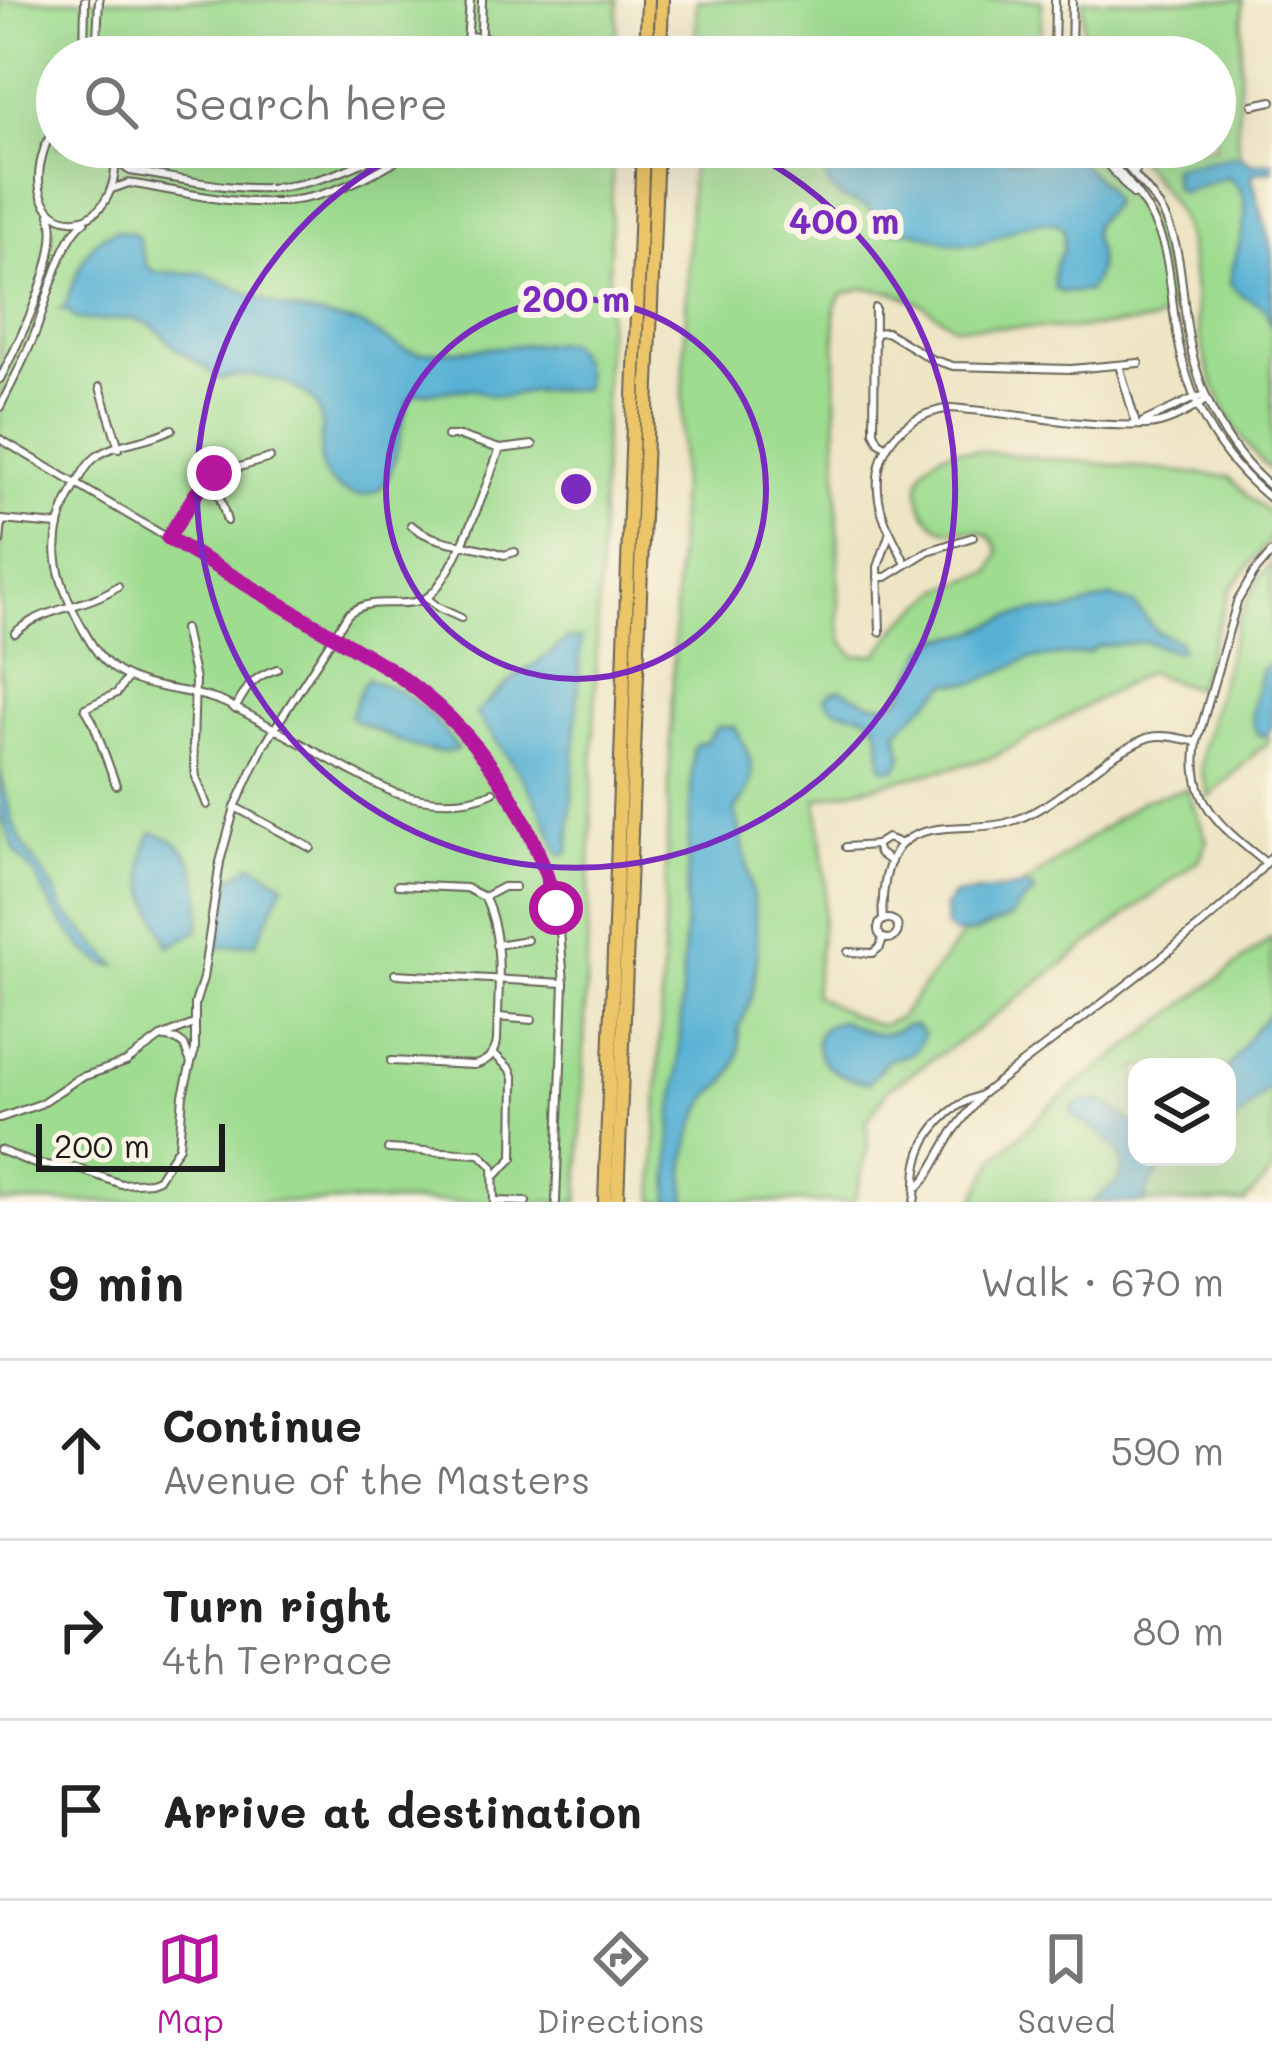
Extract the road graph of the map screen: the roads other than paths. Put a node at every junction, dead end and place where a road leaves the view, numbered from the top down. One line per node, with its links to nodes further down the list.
1 (85, 0): 9 (street)
2 (99, 0): 10 (street)
3 (470, 0): 11 (street)
4 (482, 0): 12 (street)
5 (648, 0): 13 (highway)
6 (662, 0): 14 (highway)
7 (1055, 0): 15 (street)
8 (1072, 0): 16 (street)
9 (84, 36)
10 (97, 36)
11 (469, 36)
12 (482, 36)
13 (647, 36)
14 (661, 36)
15 (1054, 36)
16 (1071, 36)
17 (1272, 101): 18 (street)
18 (1253, 105)
19 (41, 168): 32 (street)
20 (115, 168): 30 (street)
21 (126, 168): 22 (street)
22 (355, 168)
23 (380, 168): 30 (street)
24 (642, 168): 119 (highway)
25 (656, 168): 120 (highway)
26 (1111, 168): 31 (street)
27 (1122, 168): 29 (street); 31 (street)
28 (1132, 168): 29 (street)
29 (1149, 188): 40 (street)
30 (112, 189): 33 (street)
31 (1141, 200): 41 (street)
32 (48, 211): 33 (street); 38 (street)
33 (88, 219): 42 (street)
34 (875, 308): 35 (street)
35 (874, 333): 37 (street); 48 (street)
36 (1139, 363): 37 (street)
37 (1119, 365): 43 (street)
38 (0, 379)
39 (100, 387): 49 (street)
40 (1206, 398): 41 (street); 54 (street)
41 (1195, 402): 43 (street); 55 (street)
42 (0, 407)
43 (1138, 424): 48 (street)
44 (172, 429): 49 (street)
45 (447, 436): 50 (street)
46 (0, 440): 53 (street)
47 (533, 445): 50 (street)
48 (887, 447): 59 (street)
49 (119, 448): 53 (street)
50 (500, 449): 63 (street)
51 (270, 458): 52 (street)
52 (214, 473): 56 (street); 61 (street)
53 (76, 484): 57 (street); 61 (street)
54 (1272, 488)
55 (1272, 500)
56 (227, 521)
57 (57, 525): 62 (street); 70 (street)
58 (411, 525): 63 (street)
59 (890, 532): 66 (street); 67 (street)
60 (973, 537): 66 (street)
61 (168, 538): 75 (street)
62 (0, 542)
63 (461, 547): 64 (street); 69 (street)
64 (515, 552)
65 (1272, 552): 81 (street)
66 (906, 564): 67 (street)
67 (878, 577): 74 (street)
68 (118, 586): 70 (street)
69 (427, 598): 71 (street); 75 (street)
70 (70, 605): 73 (street); 77 (street)
71 (461, 618)
72 (184, 628): 78 (street)
73 (15, 632)
74 (880, 632)
75 (334, 635): 80 (street); 102 (street)
76 (277, 669): 79 (street)
77 (128, 677): 78 (street); 82 (street)
78 (194, 693): 79 (street); 84 (street)
79 (235, 709): 80 (street)
80 (274, 729): 83 (street); 85 (street)
81 (1197, 742): 86 (street); 90 (street)
82 (116, 785)
83 (494, 793)
84 (207, 805)
85 (235, 807): 89 (street); 105 (street)
86 (902, 844): 87 (street); 91 (street)
87 (876, 845): 88 (street); 91 (street)
88 (846, 847)
89 (311, 848)
90 (1269, 860): 110 (street)
91 (891, 862): 95 (street)
92 (398, 885): 94 (street)
93 (515, 887): 94 (street)
94 (484, 897): 98 (street)
95 (884, 920): 96 (street); 96 (street)
96 (883, 938): 99 (street)
97 (527, 940): 98 (street)
98 (496, 945): 101 (street)
99 (848, 952)
100 (395, 974): 101 (street)
101 (499, 980): 102 (street); 103 (street)
102 (564, 983): 118 (street)
103 (498, 1018): 104 (street); 107 (street)
104 (532, 1020)
105 (194, 1024): 106 (street); 109 (street)
106 (161, 1037): 109 (street); 111 (street)
107 (493, 1054): 108 (street); 114 (street)
108 (391, 1061)
109 (191, 1063): 113 (street)
110 (981, 1095): 115 (street); 115 (street)
111 (0, 1118)
112 (388, 1149): 114 (street)
113 (0, 1150)
114 (495, 1175): 116 (street)
115 (917, 1188): 121 (street)
116 (494, 1202): 117 (street)
117 (526, 1202)
118 (556, 1202)
119 (605, 1202)
120 (617, 1202)
121 (914, 1202)

